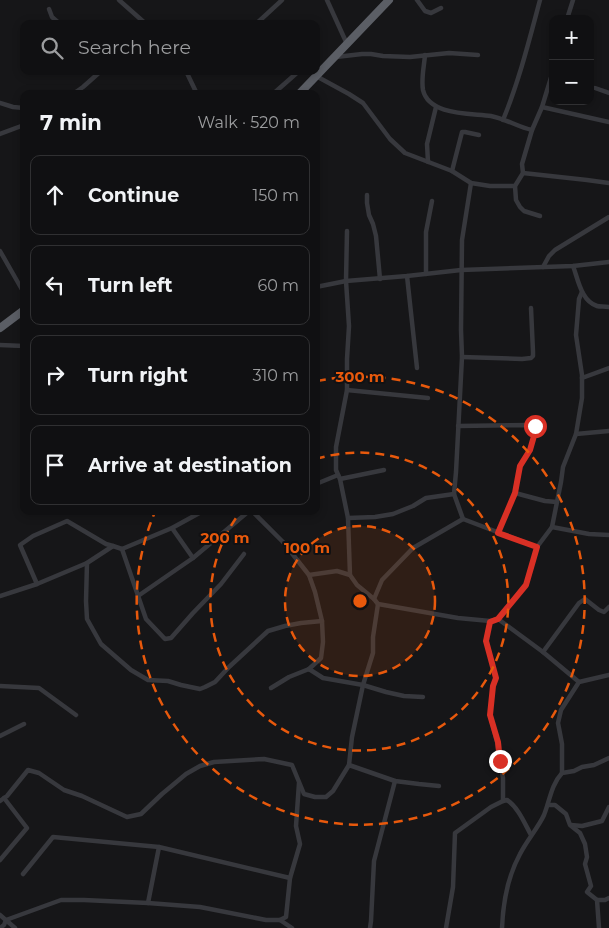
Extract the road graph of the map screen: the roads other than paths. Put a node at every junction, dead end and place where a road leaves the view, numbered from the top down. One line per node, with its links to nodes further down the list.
1 (119, 0): 12 (street)
2 (282, 0): 13 (street)
3 (328, 0): 14 (street)
4 (389, 0): 14 (highway)
5 (417, 0): 8 (street)
6 (540, 0): 34 (street)
7 (573, 0): 10 (street)
8 (441, 8)
9 (49, 9): 11 (street)
10 (568, 15)
11 (55, 20)
12 (142, 20)
13 (260, 20)
14 (348, 44): 17 (highway)
15 (478, 55): 16 (street)
16 (425, 56): 17 (street); 31 (street)
17 (335, 57): 18 (highway)
18 (320, 68)
19 (96, 75): 25 (street)
20 (188, 75): 26 (street)
21 (294, 75): 27 (street)
22 (316, 76): 28 (highway); 40 (street)
23 (549, 84): 32 (street)
24 (595, 88): 29 (street)
25 (79, 90)
26 (195, 90)
27 (278, 90)
28 (303, 90)
29 (609, 93)
30 (0, 104): 33 (street)
31 (436, 107): 34 (street); 40 (street)
32 (542, 107): 35 (street); 37 (street)
33 (20, 108)
34 (503, 120): 37 (street)
35 (609, 122)
36 (20, 126): 38 (street)
37 (532, 130): 42 (street)
38 (0, 134)
39 (479, 135): 41 (street)
40 (428, 162): 41 (street)
41 (452, 171): 43 (street)
42 (523, 173): 44 (street); 45 (street)
43 (471, 183): 45 (street); 55 (street)
44 (609, 183)
45 (515, 186): 48 (street)
46 (368, 195): 58 (street)
47 (432, 201): 56 (street)
48 (540, 216)
49 (609, 217): 54 (street)
50 (347, 231): 59 (street)
51 (0, 251): 60 (street)
52 (609, 262): 53 (street)
53 (573, 266): 54 (street); 62 (street)
54 (544, 267): 55 (street)
55 (461, 270): 56 (street); 69 (street)
56 (426, 274): 57 (street)
57 (407, 276): 58 (street); 70 (street)
58 (380, 279): 59 (street)
59 (346, 281): 61 (street); 73 (street)
60 (20, 286)
61 (320, 286)
62 (582, 292): 63 (street); 72 (street)
63 (609, 307)
64 (531, 308): 69 (street)
65 (20, 313): 66 (highway)
66 (0, 328)
67 (0, 345): 68 (street)
68 (20, 346)
69 (462, 357): 75 (street)
70 (417, 368)
71 (609, 368): 72 (street)
72 (582, 378): 77 (street)
73 (347, 390): 74 (street); 79 (street)
74 (428, 398)
75 (458, 426): 81 (street); 82 (street)
76 (609, 431): 77 (street)
77 (576, 434): 83 (street)
78 (384, 470): 79 (street)
79 (339, 477): 80 (street); 87 (street)
80 (320, 483)
81 (515, 493): 83 (street); 91 (street)
82 (454, 494): 87 (street); 88 (street)
83 (557, 502): 89 (street)
84 (196, 515): 90 (street)
85 (243, 515): 97 (street)
86 (257, 516): 99 (street)
87 (348, 518): 100 (street)
88 (463, 519): 91 (street); 104 (street)
89 (552, 527): 92 (street); 94 (street)
90 (172, 528): 95 (street); 97 (street)
91 (498, 533): 94 (street)
92 (609, 535)
93 (114, 546): 95 (street); 98 (street); 101 (street)
94 (537, 547): 107 (street)
95 (122, 549): 103 (street)
96 (244, 554): 103 (street)
97 (192, 558): 103 (street)
98 (86, 563): 101 (street); 108 (street)
99 (309, 574): 100 (street); 108 (street)
100 (350, 575): 104 (street)
101 (38, 584): 102 (street)
102 (0, 596)
103 (138, 596)
104 (374, 599): 105 (street)
105 (378, 604): 109 (street); 114 (street)
106 (609, 607): 110 (street)
107 (498, 619): 109 (street); 110 (street)
108 (322, 621): 111 (street)
109 (490, 622): 128 (street)
110 (543, 652): 113 (street)
111 (309, 669): 114 (street); 116 (street)
112 (609, 675): 113 (street)
113 (579, 682): 123 (street)
114 (362, 684): 117 (street); 122 (street)
115 (0, 686): 118 (street)
116 (272, 688)
117 (423, 696)
118 (76, 714)
119 (24, 724): 120 (street)
120 (0, 736)
121 (609, 758): 123 (street)
122 (349, 765): 124 (street); 125 (street)
123 (562, 773): 129 (street)
124 (299, 779): 127 (street); 136 (street)
125 (395, 780): 126 (street); 146 (street)
126 (439, 786)
127 (2, 799): 134 (street)
128 (503, 801): 132 (street); 147 (street)
129 (548, 805): 131 (street); 132 (street)
130 (609, 807): 131 (street)
131 (570, 825): 138 (street)
132 (531, 835): 148 (street)
133 (159, 847): 135 (street); 136 (street); 139 (street)
134 (0, 860)
135 (23, 874)
136 (290, 878): 142 (street)
137 (609, 898): 138 (street)
138 (597, 900): 149 (street)
139 (148, 903): 141 (street); 142 (street)
140 (0, 915): 141 (street)
141 (6, 920): 143 (street); 144 (street)
142 (280, 920): 145 (street)
143 (0, 928)
144 (15, 928)
145 (292, 928)
146 (370, 928)
147 (446, 928)
148 (502, 928)
149 (599, 928)

